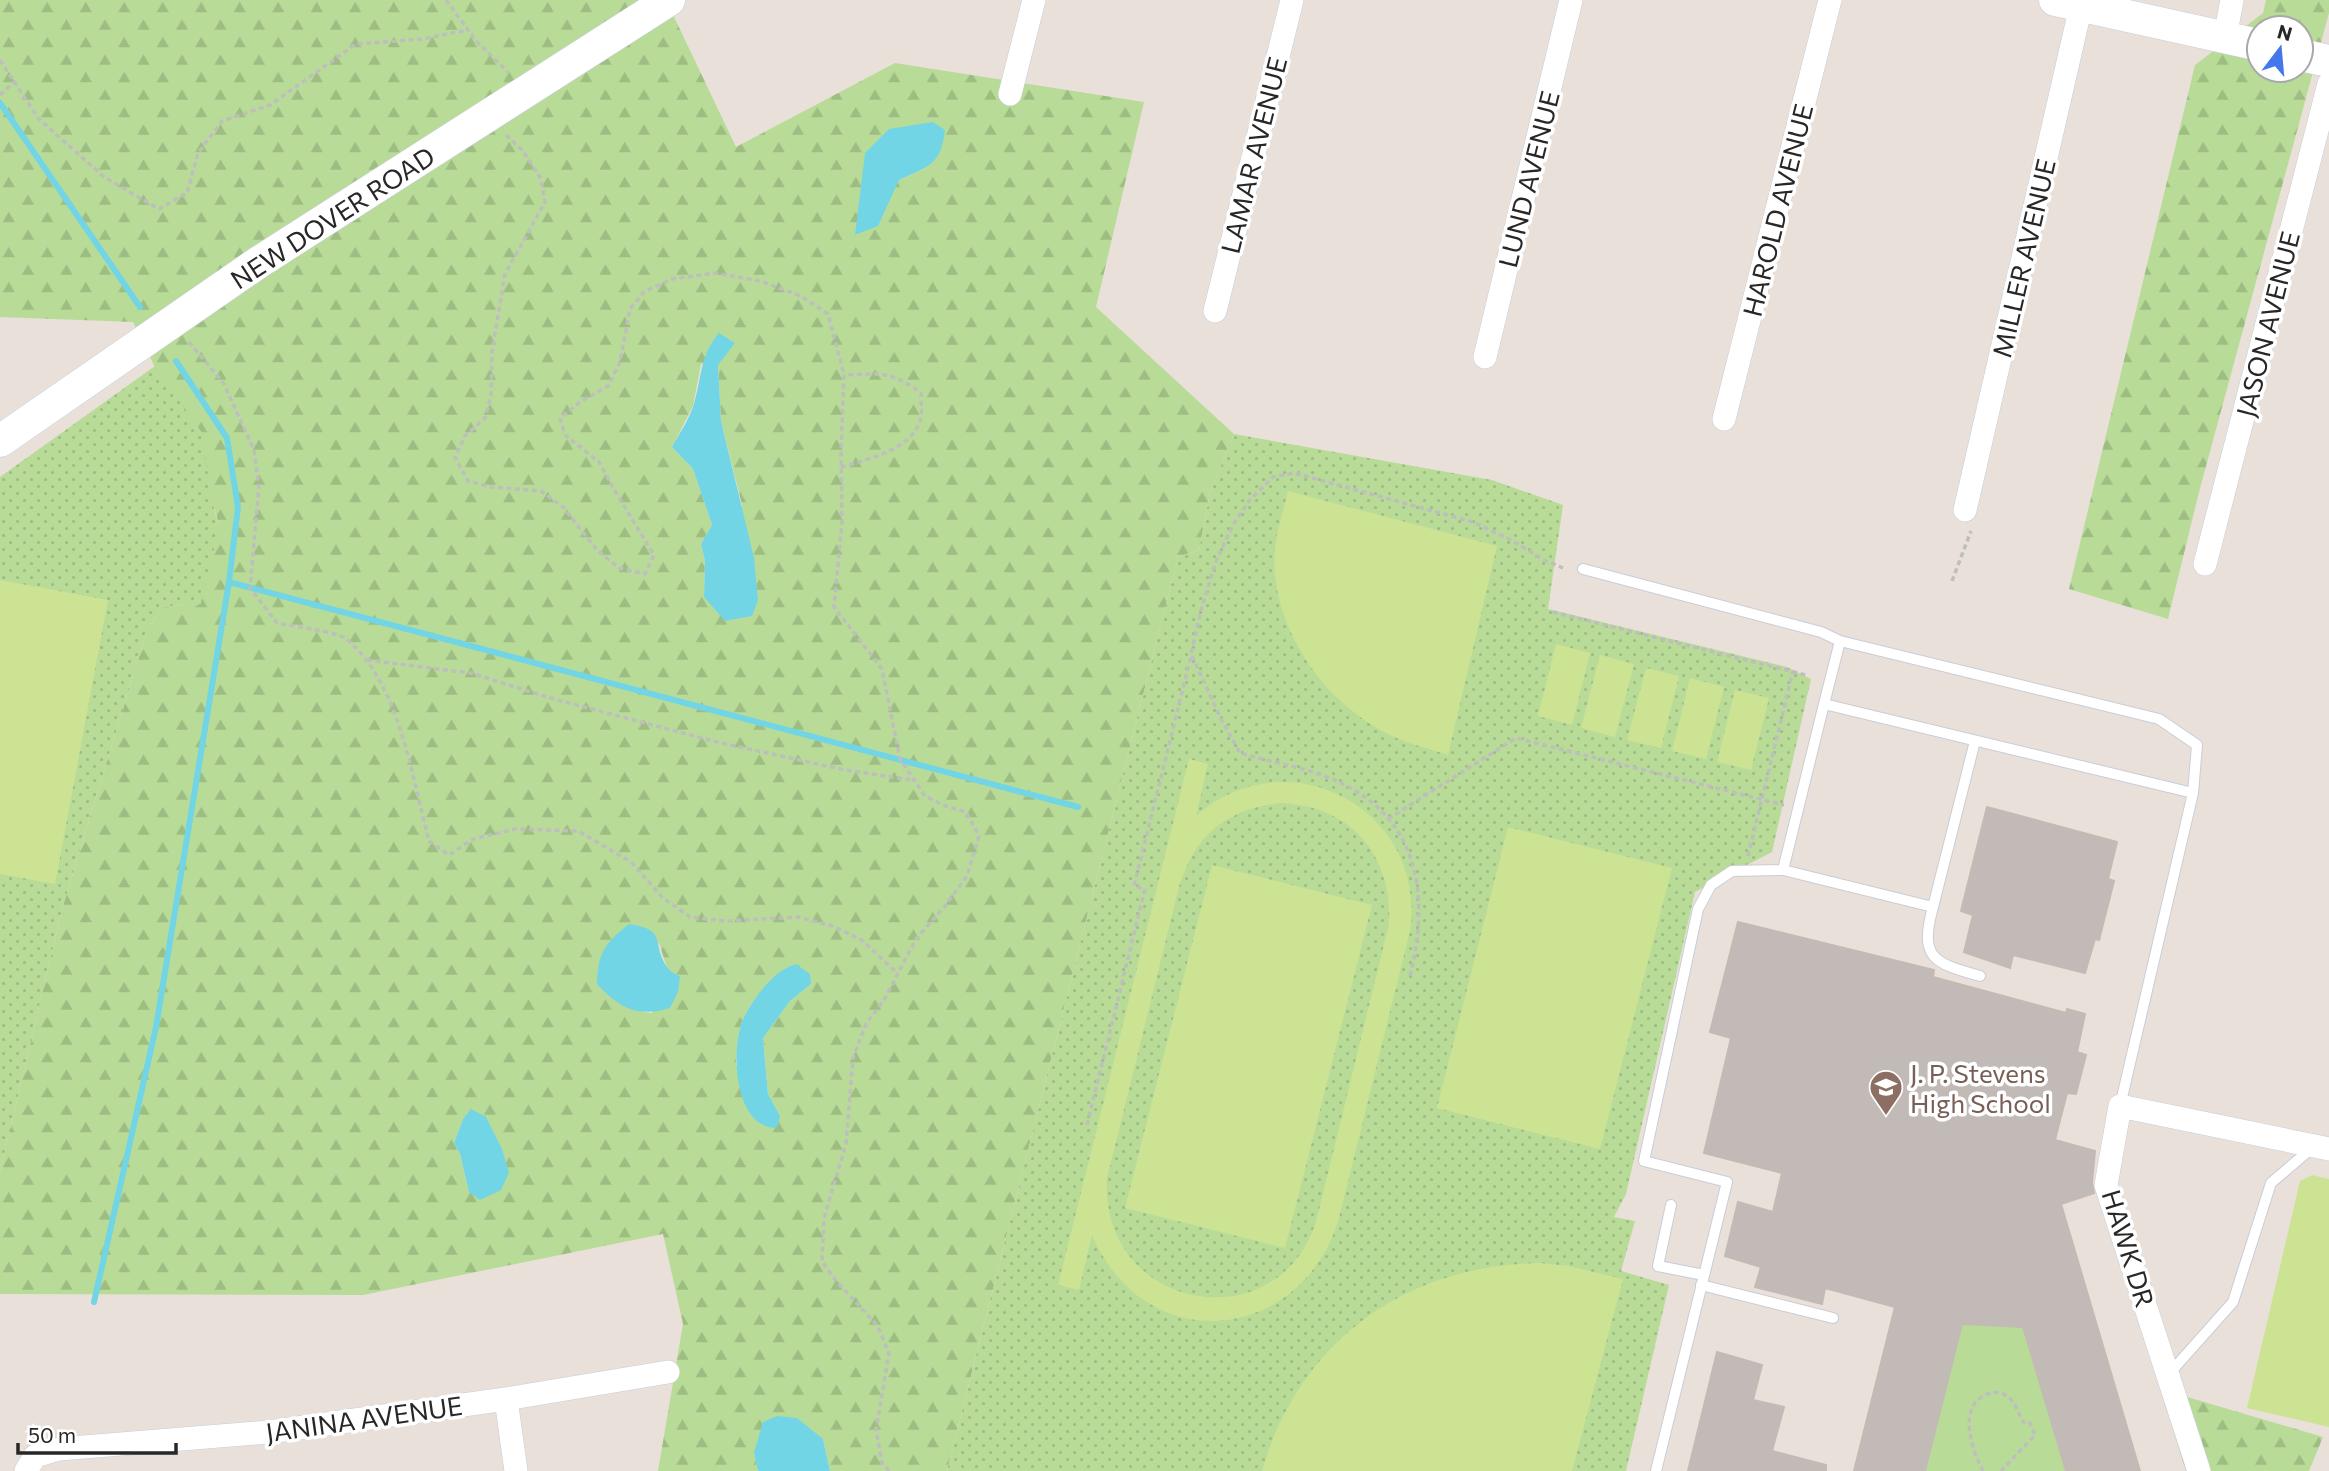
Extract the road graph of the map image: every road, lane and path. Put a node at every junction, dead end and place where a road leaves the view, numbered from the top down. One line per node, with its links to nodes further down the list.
1 (446, 0): 9 (path)
2 (669, 0): 15 (street, NEW DOVER ROAD)
3 (1034, 0): 16 (street)
4 (1292, 0): 19 (street, LAMAR AVENUE)
5 (1571, 0): 21 (street, LUND AVENUE)
6 (1830, 0): 23 (street, HAROLD AVENUE)
7 (2232, 0): 10 (street)
8 (2068, 3): 10 (street); 26 (street, MILLER AVENUE)
9 (467, 30): 13 (path); 15 (path)
10 (2225, 37): 11 (street)
11 (2245, 42)
12 (0, 60): 13 (path)
13 (14, 82): 17 (path)
14 (2329, 84): 27 (street, JASON AVENUE)
15 (528, 91): 18 (street, NEW DOVER ROAD)
16 (1010, 94)
17 (0, 95)
18 (488, 117): 20 (street, NEW DOVER ROAD); 22 (path)
19 (1215, 311)
20 (172, 321): 24 (street, NEW DOVER ROAD); 34 (path)
21 (1485, 357)
22 (844, 375): 25 (path); 25 (path)
23 (1724, 419)
24 (0, 441)
25 (841, 467): 39 (path)
26 (1968, 519): 30 (path)
27 (2205, 564)
28 (1563, 568): 33 (path)
29 (1583, 569): 32 (lane)
30 (1952, 581)
31 (1553, 612): 35 (path)
32 (1840, 642): 37 (lane); 40 (lane)
33 (1191, 654): 42 (path); 50 (path)
34 (365, 660): 39 (path); 46 (path)
35 (1793, 671): 36 (path); 43 (path)
36 (1806, 675)
37 (1824, 704): 38 (lane); 44 (lane)
38 (1975, 741): 40 (lane); 45 (lane)
39 (914, 780): 46 (path)
40 (2193, 793): 49 (lane)
41 (1784, 805): 42 (path)
42 (1388, 819): 47 (path)
43 (1747, 858)
44 (1783, 870): 45 (lane); 53 (lane)
45 (1933, 907): 48 (lane)
46 (898, 975): 60 (path)
47 (1410, 976)
48 (1980, 976)
49 (2120, 1106): 51 (street); 56 (street, HAWK DR)
50 (1087, 1125)
51 (2322, 1147): 56 (lane)
52 (1671, 1205): 53 (lane)
53 (1703, 1280): 54 (lane); 61 (lane)
54 (1833, 1318)
55 (668, 1372): 57 (street, JANINA AVENUE)
56 (2168, 1375): 64 (street, HAWK DR)
57 (506, 1399): 58 (street, JANINA AVENUE); 59 (street)
58 (26, 1471)
59 (516, 1471)
60 (889, 1471)
61 (1656, 1471)
62 (1983, 1471): 63 (path)
63 (2001, 1471)
64 (2199, 1471)

